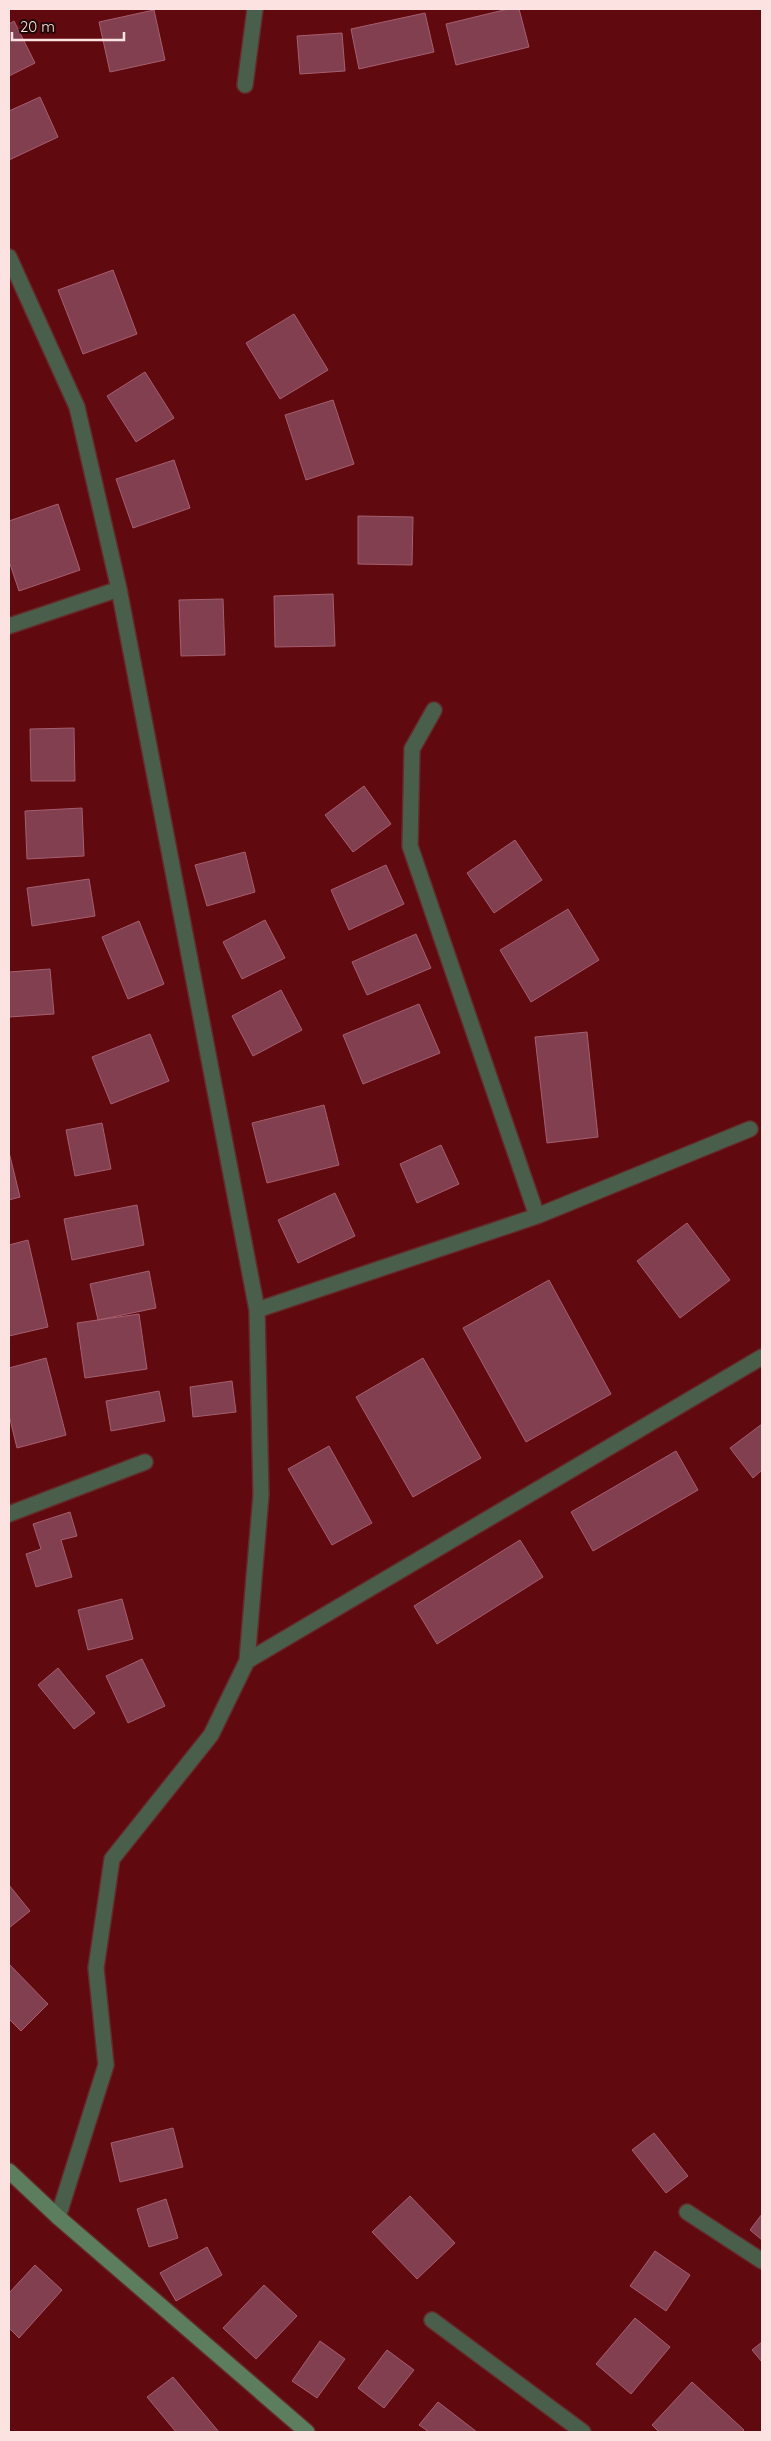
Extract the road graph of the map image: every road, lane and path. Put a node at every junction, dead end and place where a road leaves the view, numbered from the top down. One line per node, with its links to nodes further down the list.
1 (255, 9): 2 (street)
2 (244, 85)
3 (9, 257): 4 (street)
4 (119, 589): 5 (street); 9 (street)
5 (9, 626)
6 (434, 710): 8 (street)
7 (750, 1129): 8 (street)
8 (537, 1216): 9 (street)
9 (257, 1310): 13 (street)
10 (762, 1357): 13 (street)
11 (145, 1462): 12 (street)
12 (9, 1514)
13 (247, 1661): 16 (street)
14 (9, 2171): 16 (street)
15 (687, 2212): 17 (street)
16 (58, 2217): 19 (street)
17 (762, 2261)
18 (432, 2320): 20 (street)
19 (307, 2432)
20 (582, 2432)

